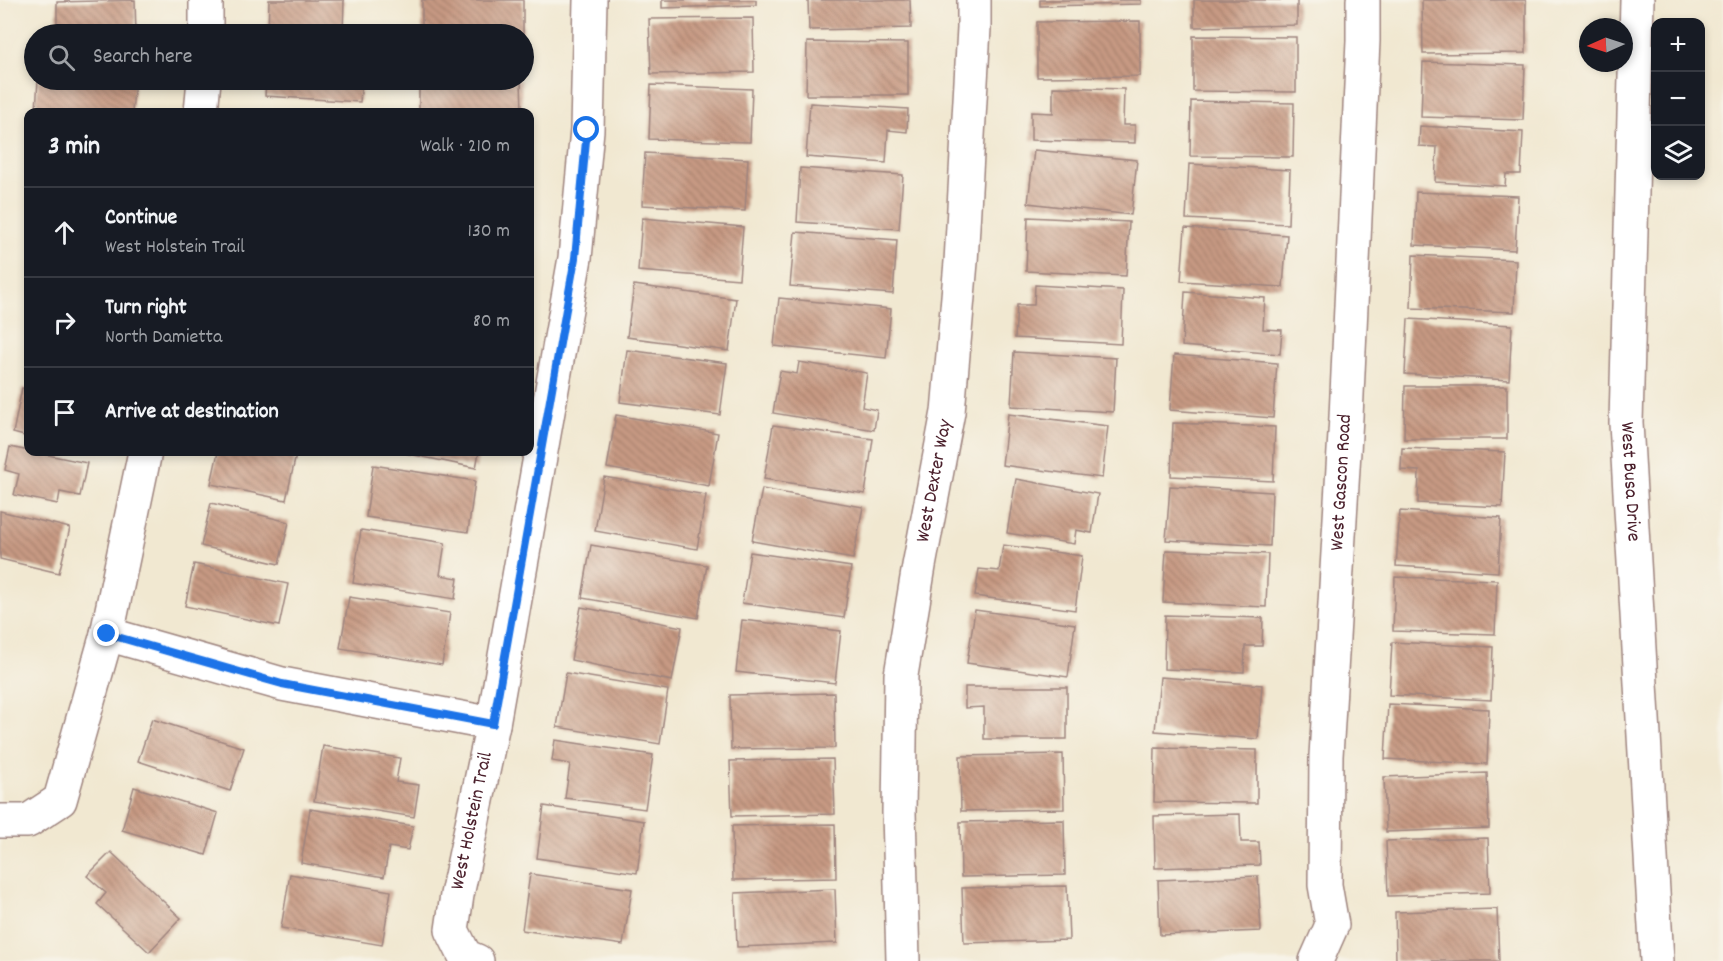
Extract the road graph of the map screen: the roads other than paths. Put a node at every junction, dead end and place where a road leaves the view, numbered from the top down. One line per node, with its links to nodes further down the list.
1 (206, 0): 6 (street)
2 (591, 0): 11 (street, West Holstein Trail)
3 (974, 0): 14 (street, West Dexter Way)
4 (1363, 0): 15 (street, West Gascon Road)
5 (1637, 0): 16 (street, West Busa Drive)
6 (206, 24)
7 (203, 90): 8 (street)
8 (201, 108)
9 (143, 456): 10 (street)
10 (107, 634): 11 (street); 12 (street)
11 (493, 724): 13 (street, West Holstein Trail)
12 (14, 821)
13 (477, 961)
14 (903, 961)
15 (1316, 961)
16 (1657, 961)

